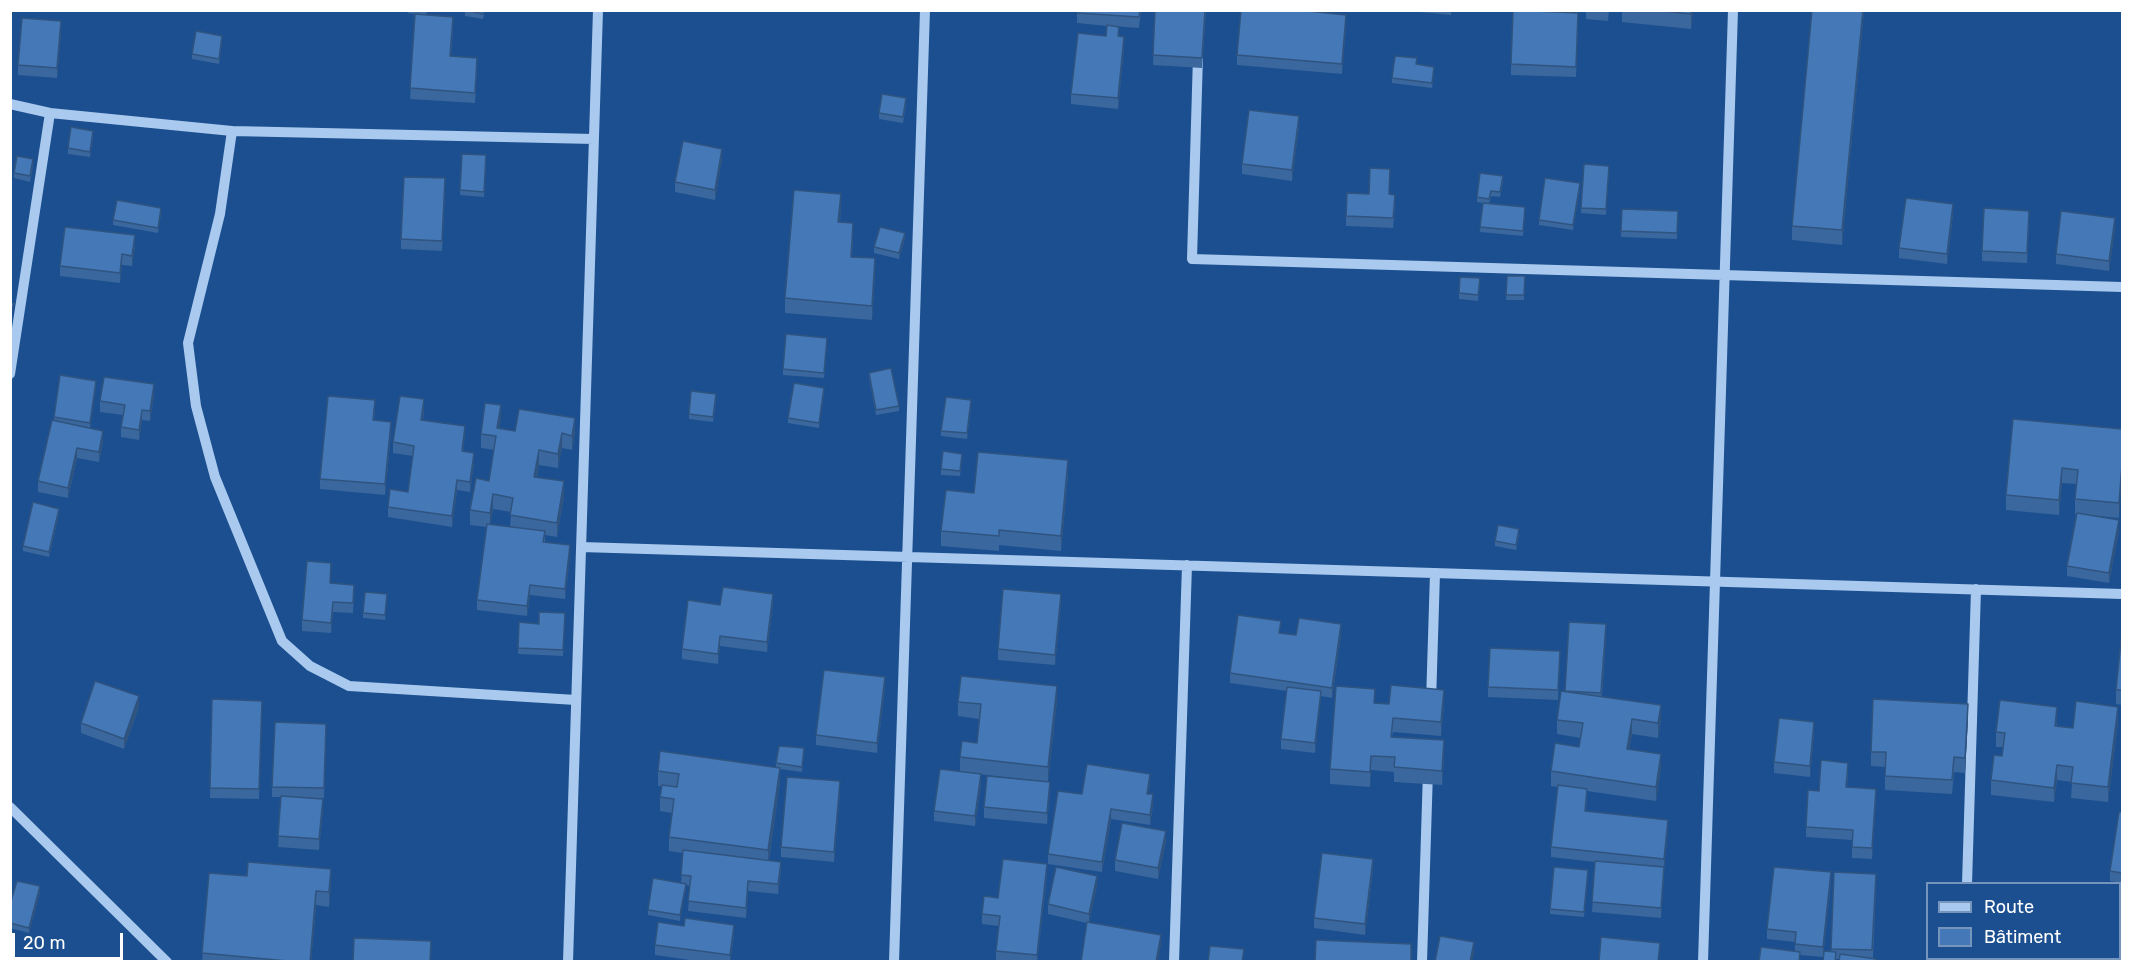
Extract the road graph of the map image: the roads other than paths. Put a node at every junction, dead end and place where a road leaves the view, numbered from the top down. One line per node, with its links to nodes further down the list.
1 (598, 10): 8 (street)
2 (925, 10): 13 (street)
3 (1733, 10): 9 (street)
4 (1198, 45): 9 (street)
5 (10, 104): 6 (street)
6 (50, 113): 7 (street); 11 (street)
7 (232, 131): 8 (street); 19 (street)
8 (594, 139): 12 (street)
9 (1725, 274): 10 (street); 16 (street)
10 (2122, 287)
11 (10, 374)
12 (581, 548): 13 (street); 19 (street)
13 (907, 558): 14 (street); 26 (street)
14 (1187, 565): 15 (street); 27 (street)
15 (1435, 573): 16 (street); 20 (street)
16 (1715, 581): 17 (street); 29 (street)
17 (1976, 589): 18 (street); 23 (street)
18 (2122, 594)
19 (576, 700): 25 (street)
20 (1430, 714)
21 (1429, 761): 28 (street)
22 (10, 807): 24 (street)
23 (1966, 882)
24 (166, 962)
25 (568, 962)
26 (894, 962)
27 (1174, 962)
28 (1422, 962)
29 (1702, 962)

